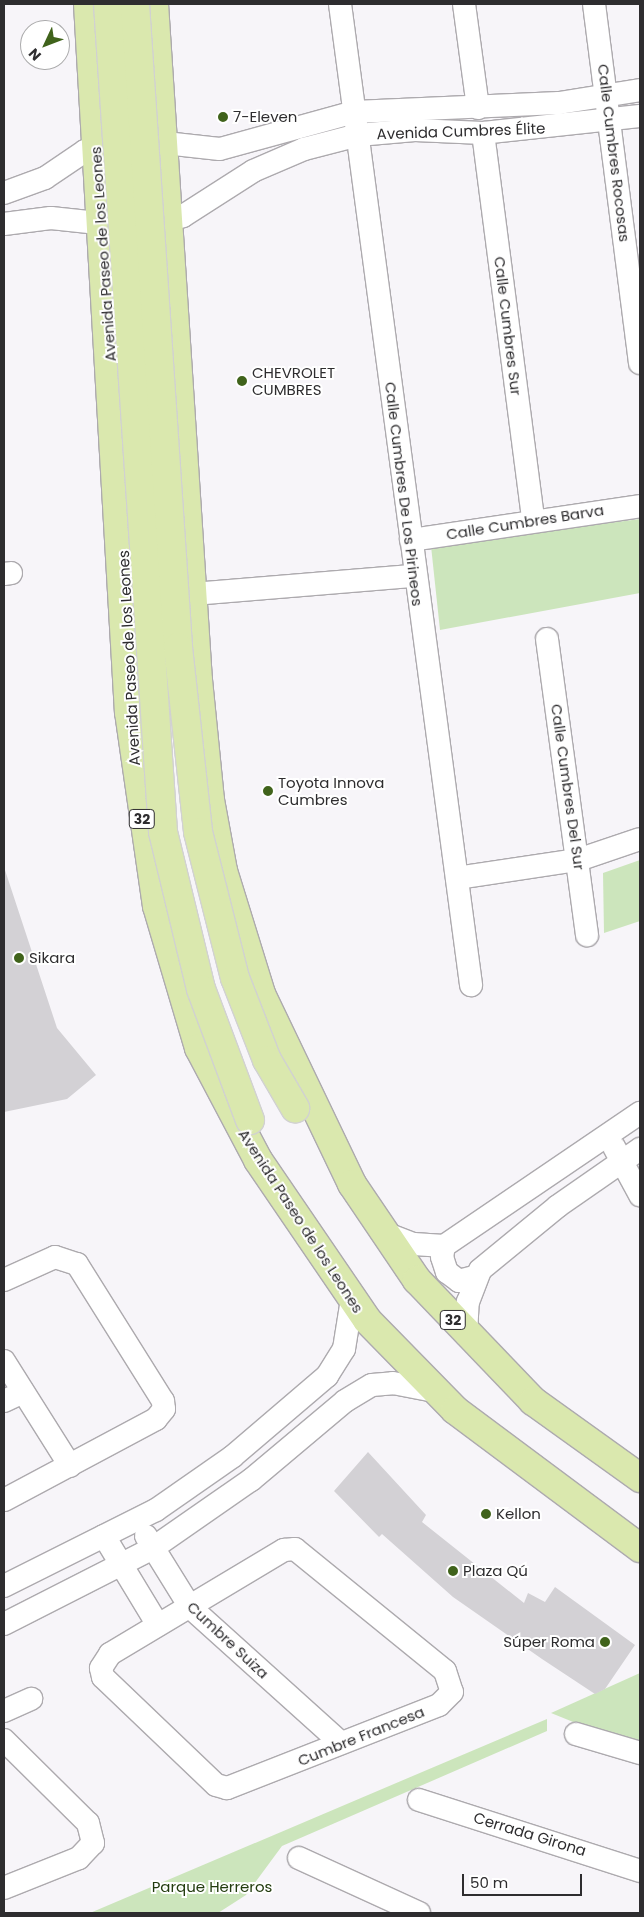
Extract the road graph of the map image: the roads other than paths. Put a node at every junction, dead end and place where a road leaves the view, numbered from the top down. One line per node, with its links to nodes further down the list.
1 (88, 4): 8 (main road, Avenida Paseo de los Leones / 32)
2 (108, 4): 41 (main road, bridge)
3 (135, 4): 43 (main road, bridge)
4 (154, 4): 9 (main road, 32)
5 (340, 4): 13 (street, Calle Cumbres De Los Pirineos)
6 (464, 4): 12 (street)
7 (594, 4): 11 (street, Calle Cumbres Rocosas)
8 (92, 67): 9 (main road); 19 (main road, Avenida Paseo de los Leones / 32)
9 (158, 76): 18 (main road, 32)
10 (640, 90): 11 (street, Avenida Cumbres Élite)
11 (608, 95): 12 (street, Avenida Cumbres Élite); 15 (street, Calle Cumbres Rocosas)
12 (478, 108): 13 (street, Avenida Cumbres Élite)
13 (354, 112): 17 (street, Calle Cumbres De Los Pirineos); 18 (street, Avenida Cumbres Élite)
14 (640, 116): 15 (street, Avenida Cumbres Élite)
15 (611, 120): 16 (street, Avenida Cumbres Élite); 26 (street, Calle Cumbres Rocosas)
16 (482, 133): 17 (street, Avenida Cumbres Élite); 28 (street, Calle Cumbres Sur)
17 (358, 135): 21 (street, Avenida Cumbres Élite); 29 (street, Calle Cumbres De Los Pirineos)
18 (163, 141): 19 (street, Avenida Cumbres Élite); 21 (main road, 32)
19 (95, 146): 20 (street, Avenida Cumbres Élite); 23 (main road, Avenida Paseo de los Leones / 32)
20 (4, 193)
21 (168, 223): 23 (street); 25 (main road, 32)
22 (4, 224): 23 (street)
23 (101, 224): 24 (main road, Avenida Paseo de los Leones / 32)
24 (104, 286): 25 (main road); 41 (main road, Avenida Paseo de los Leones / 32)
25 (174, 294): 31 (main road, 32)
26 (640, 363)
27 (640, 506): 28 (street, Calle Cumbres Barva)
28 (533, 520): 29 (street, Calle Cumbres Barva)
29 (411, 540): 30 (street, Calle Cumbres De Los Pirineos)
30 (414, 576): 31 (street); 35 (street, Calle Cumbres De Los Pirineos)
31 (193, 594): 43 (main road, 32)
32 (547, 638): 34 (street, Calle Cumbres Del Sur)
33 (640, 838): 34 (street)
34 (578, 860): 35 (street); 36 (street, Calle Cumbres Del Sur)
35 (457, 878): 37 (street, Calle Cumbres De Los Pirineos)
36 (587, 935)
37 (471, 985)
38 (639, 1118): 39 (street)
39 (607, 1132): 42 (street); 46 (street)
40 (640, 1149): 42 (street)
41 (255, 1154): 49 (main road, Avenida Paseo de los Leones / 32)
42 (620, 1161): 44 (street); 47 (street)
43 (352, 1184): 45 (main road, 32)
44 (640, 1196)
45 (382, 1232): 46 (street); 50 (main road, 32)
46 (444, 1246): 47 (street)
47 (474, 1277): 50 (street)
48 (4, 1280): 54 (street)
49 (352, 1299): 52 (main road, Avenida Paseo de los Leones / 32); 57 (street)
50 (466, 1335): 55 (main road, 32)
51 (4, 1361): 53 (street)
52 (434, 1392): 59 (street); 60 (main road, Avenida Paseo de los Leones / 32)
53 (13, 1396): 54 (street)
54 (70, 1466): 56 (street)
55 (640, 1478)
56 (4, 1500)
57 (136, 1520): 58 (street); 59 (street, Cumbre Suiza)
58 (104, 1536): 61 (street); 62 (street)
59 (152, 1548): 61 (street); 63 (street, Cumbre Suiza)
60 (640, 1548)
61 (121, 1566): 64 (street); 65 (street)
62 (4, 1586)
63 (190, 1607): 65 (street); 70 (street, Cumbre Suiza); 70 (street, Cumbre Francesa)
64 (4, 1624)
65 (158, 1624): 70 (street, Cumbre Francesa)
66 (31, 1698): 67 (street)
67 (4, 1711)
68 (576, 1734): 71 (street)
69 (4, 1740): 75 (street)
70 (341, 1743)
71 (640, 1753)
72 (419, 1800): 74 (street, Cerrada Girona)
73 (298, 1858): 76 (street)
74 (640, 1871)
75 (4, 1888)
76 (418, 1913)

